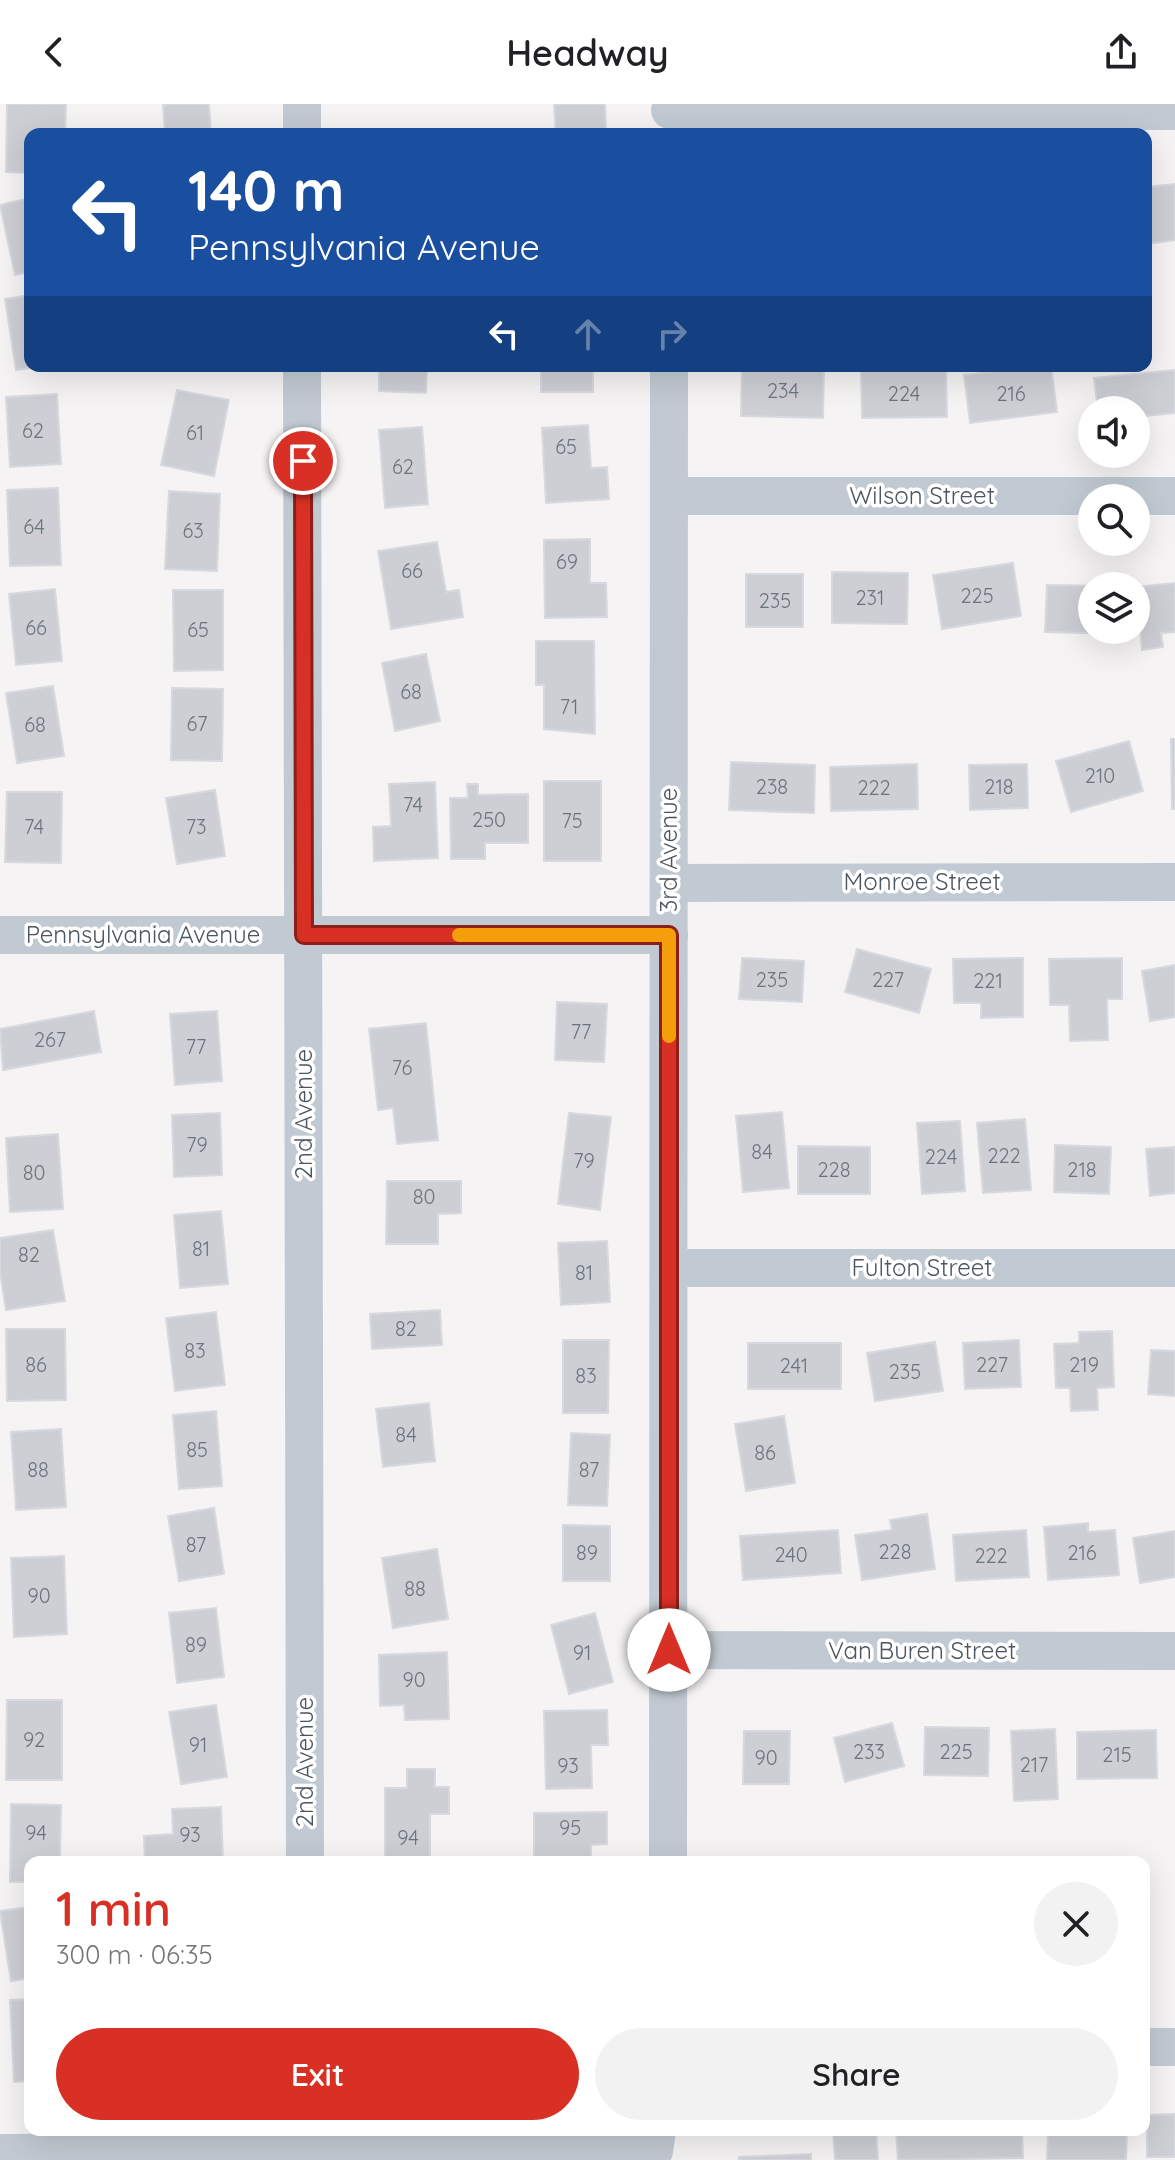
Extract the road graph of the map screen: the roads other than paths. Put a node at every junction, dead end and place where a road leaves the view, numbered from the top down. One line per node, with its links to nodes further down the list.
1 (302, 104): 4 (street)
2 (1175, 111): 3 (street)
3 (670, 116)
4 (302, 128)
5 (302, 372): 12 (street, 2nd Avenue)
6 (669, 372): 7 (street, 3rd Avenue)
7 (669, 496): 8 (street, Wilson Street); 10 (street, 3rd Avenue)
8 (1175, 496)
9 (1175, 882): 10 (street, Monroe Street)
10 (669, 883): 13 (street, 3rd Avenue)
11 (0, 935): 12 (street, Pennsylvania Avenue)
12 (304, 935): 13 (street, Pennsylvania Avenue); 18 (street, 2nd Avenue)
13 (669, 935): 14 (street, 3rd Avenue)
14 (669, 1268): 15 (street, Fulton Street); 16 (street, 3rd Avenue)
15 (1175, 1268)
16 (669, 1650): 17 (street, Van Buren Street); 19 (street, 3rd Avenue)
17 (1175, 1651)
18 (305, 1856)
19 (668, 1856)
20 (1150, 2047): 21 (street)
21 (1175, 2047)
22 (656, 2136): 23 (street)
23 (306, 2147): 24 (street)
24 (0, 2153)

